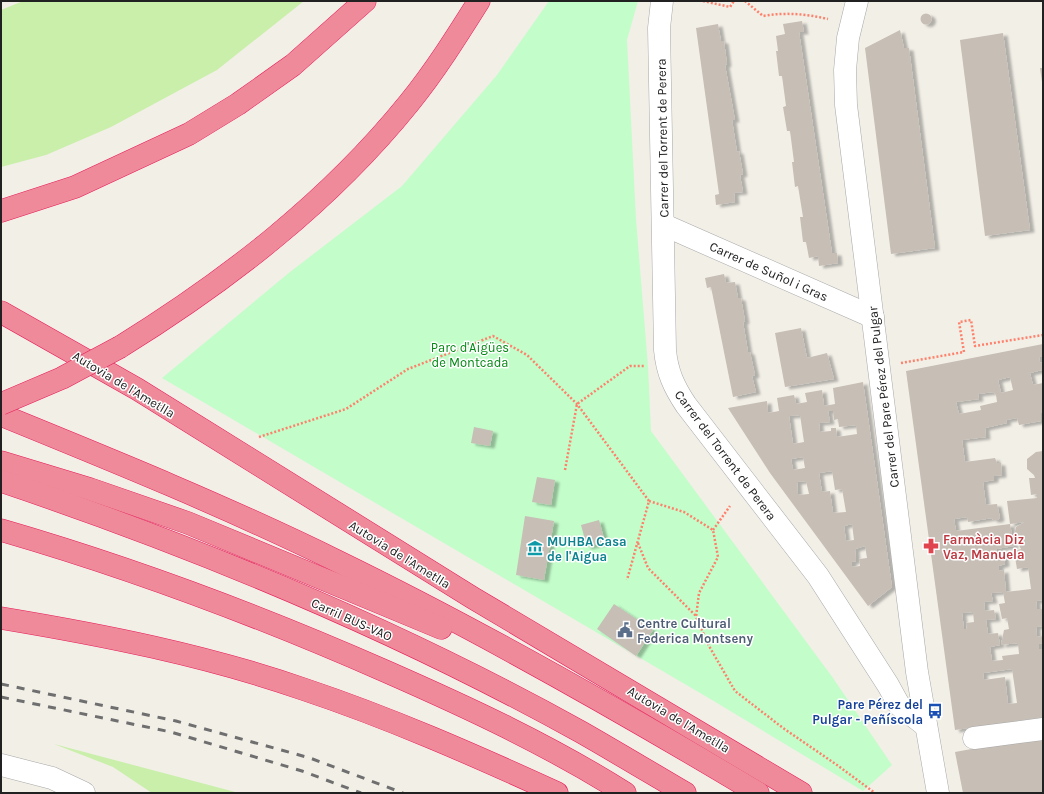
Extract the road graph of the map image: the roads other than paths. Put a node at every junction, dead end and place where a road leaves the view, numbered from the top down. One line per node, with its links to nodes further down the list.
1 (365, 1): 5 (highway)
2 (479, 1): 9 (highway, bridge)
3 (662, 1): 6 (street, Carrer del Torrent de Perera)
4 (857, 1): 8 (street, Carrer del Pare Pérez del Pulgar)
5 (1, 211)
6 (664, 225): 8 (street, Carrer de Suñol i Gras); 19 (street, Carrer del Torrent de Perera)
7 (1, 312): 29 (highway, Autovia de l'Ametlla)
8 (873, 317): 18 (street, Carrer del Pare Pérez del Pulgar)
9 (1, 404)
10 (1, 415): 12 (highway)
11 (1, 421): 12 (highway)
12 (46, 434): 17 (highway)
13 (1, 462): 17 (highway)
14 (1, 481): 27 (highway, Carril BUS-VAO)
15 (1, 530): 26 (highway)
16 (1, 618): 25 (highway)
17 (541, 668): 28 (highway)
18 (916, 672): 19 (street); 20 (street, Carrer del Pare Pérez del Pulgar)
19 (888, 684): 20 (street, Carrer del Torrent de Perera)
20 (926, 726): 30 (street, Carrer del Pare Pérez del Pulgar)
21 (1043, 729): 22 (street)
22 (974, 738)
23 (1, 765): 24 (street)
24 (84, 793)
25 (557, 793)
26 (625, 793)
27 (686, 793)
28 (758, 793)
29 (801, 793)
30 (938, 793)

